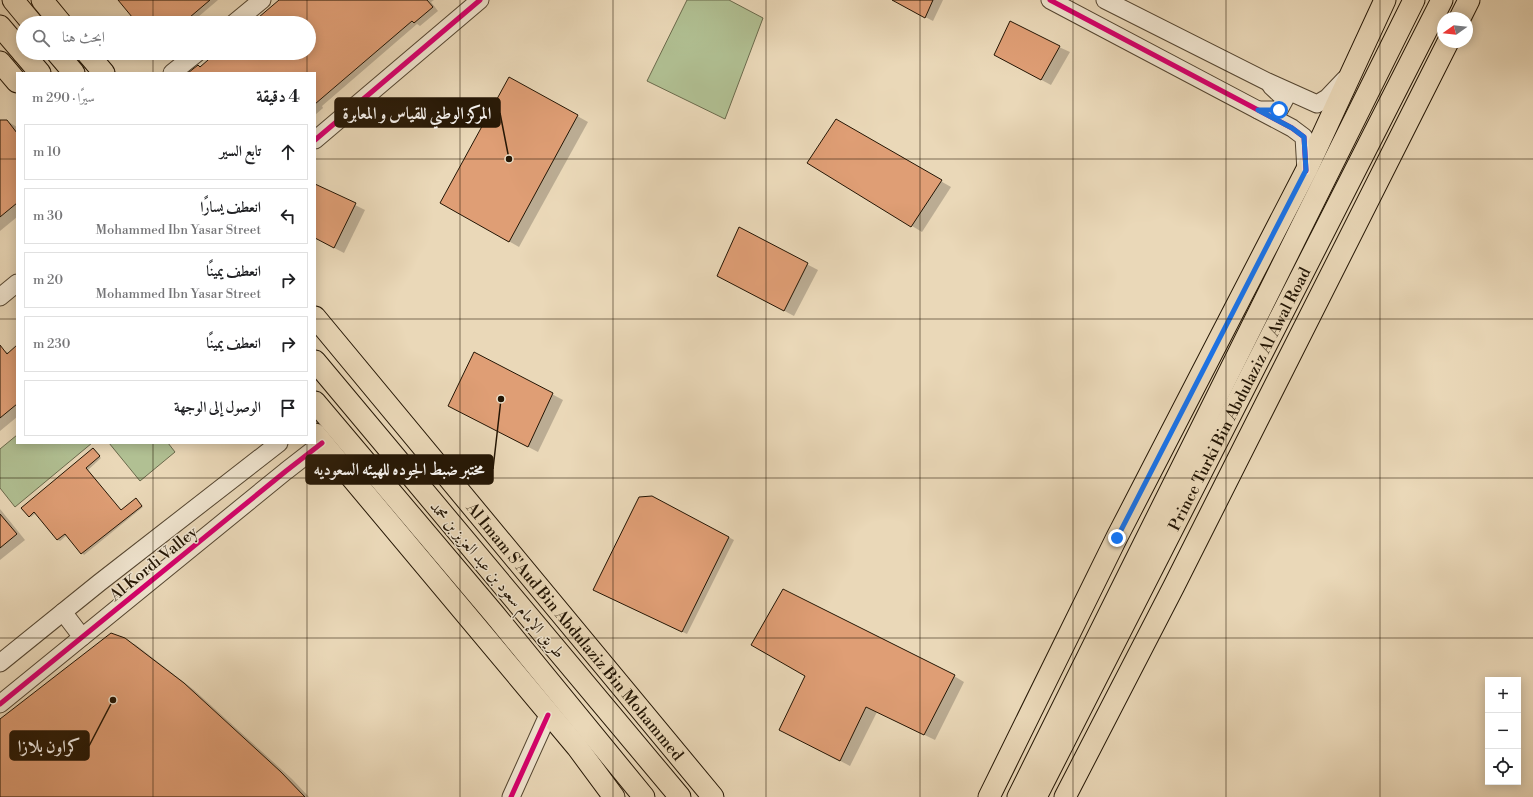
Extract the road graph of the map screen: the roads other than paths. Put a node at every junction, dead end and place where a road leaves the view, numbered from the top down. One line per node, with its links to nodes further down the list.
1 (13, 0): 12 (main road)
2 (262, 0): 14 (street)
3 (480, 0): 31 (street)
4 (1050, 0): 30 (street)
5 (1105, 0): 29 (street)
6 (1385, 0): 27 (main road)
7 (1442, 0): 56 (main road, Prince Turki Bin Abdulaziz Al Awal Road)
8 (1469, 0): 11 (main road)
9 (43, 1): 13 (main road)
10 (1412, 2): 55 (main road, Prince Turki Bin Abdulaziz Al Awal Road)
11 (1463, 12)
12 (26, 16)
13 (55, 16)
14 (243, 16)
15 (0, 26): 16 (main road)
16 (16, 45)
17 (1445, 48): 57 (main road)
18 (29, 60): 23 (main road)
19 (63, 60): 24 (main road)
20 (93, 60): 25 (main road)
21 (188, 60): 26 (street)
22 (0, 62): 28 (main road)
23 (39, 72)
24 (73, 72)
25 (103, 72)
26 (173, 72)
27 (1351, 73): 29 (street); 32 (main road)
28 (16, 81)
29 (1268, 82): 30 (street)
30 (1258, 110): 32 (street)
31 (316, 139)
32 (1306, 170): 48 (main road)
33 (16, 284): 34 (street)
34 (0, 298)
35 (316, 318): 54 (main road, Al Imam S'Aud Bin Abdulaziz Bin Mohammed)
36 (316, 362): 53 (main road, طريق الإمام سعود بن عبد العزيز بن محمد)
37 (316, 403): 52 (main road, طريق الإمام سعود بن عبد العزيز بن محمد)
38 (319, 439): 46 (main road)
39 (314, 444): 41 (street, Al Kordi Valley)
40 (274, 447): 41 (street); 42 (street, Al Kordi Valley)
41 (286, 471): 43 (street, Al Kordi Valley)
42 (63, 612): 43 (street); 44 (street, Al Kordi Valley)
43 (82, 637): 45 (street, Al Kordi Valley)
44 (0, 663)
45 (0, 704)
46 (548, 715): 47 (main road); 49 (street)
47 (577, 748): 50 (main road); 51 (main road)
48 (993, 792)
49 (511, 797)
50 (614, 797)
51 (625, 797)
52 (644, 797)
53 (680, 797)
54 (713, 797)
55 (1018, 797)
56 (1036, 797)
57 (1065, 797)

